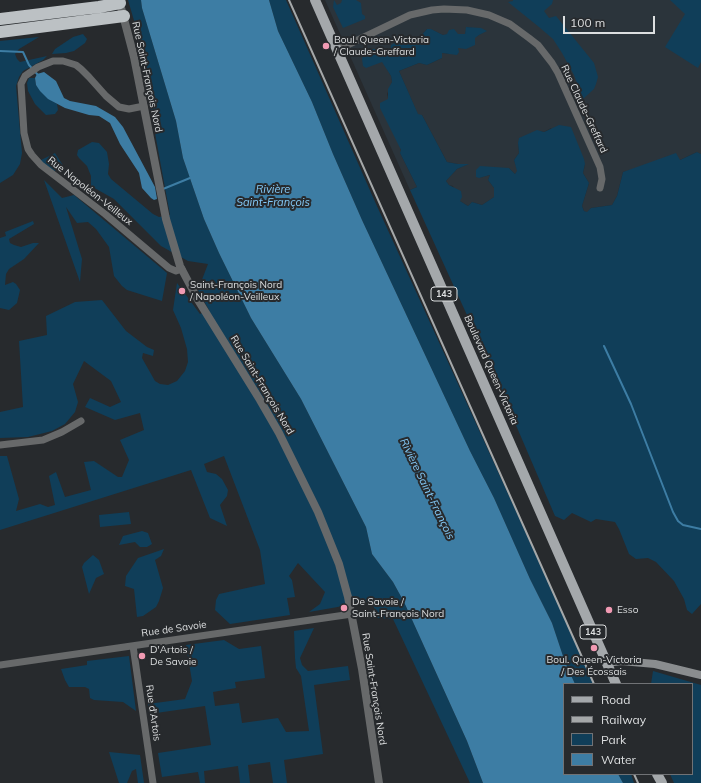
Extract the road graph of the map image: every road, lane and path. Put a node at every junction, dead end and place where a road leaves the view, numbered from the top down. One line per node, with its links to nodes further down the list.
1 (315, 0): 6 (main road, Boulevard Queen-Victoria / 143)
2 (120, 1): 3 (street, Rue Saint-François Nord); 4 (highway)
3 (124, 16): 5 (highway); 7 (street, Rue Saint-François Nord)
4 (0, 20)
5 (0, 32)
6 (337, 50): 8 (street, Rue Claude-Greffard); 14 (main road, Boulevard Queen-Victoria / 143)
7 (144, 106): 9 (street, Rue Saint-François Nord); 9 (street, Rue Napoléon-Veilleux)
8 (600, 188)
9 (182, 269): 12 (street, Rue Saint-François Nord)
10 (81, 421): 11 (street)
11 (0, 445)
12 (352, 614): 13 (street, Rue de Savoie); 19 (street, Rue Saint-François Nord)
13 (133, 646): 15 (street, Rue de Savoie); 18 (street, Rue d'Artois)
14 (607, 663): 16 (main road); 17 (main road, 143)
15 (0, 665)
16 (701, 675)
17 (616, 683)
18 (153, 783)
19 (379, 783)

